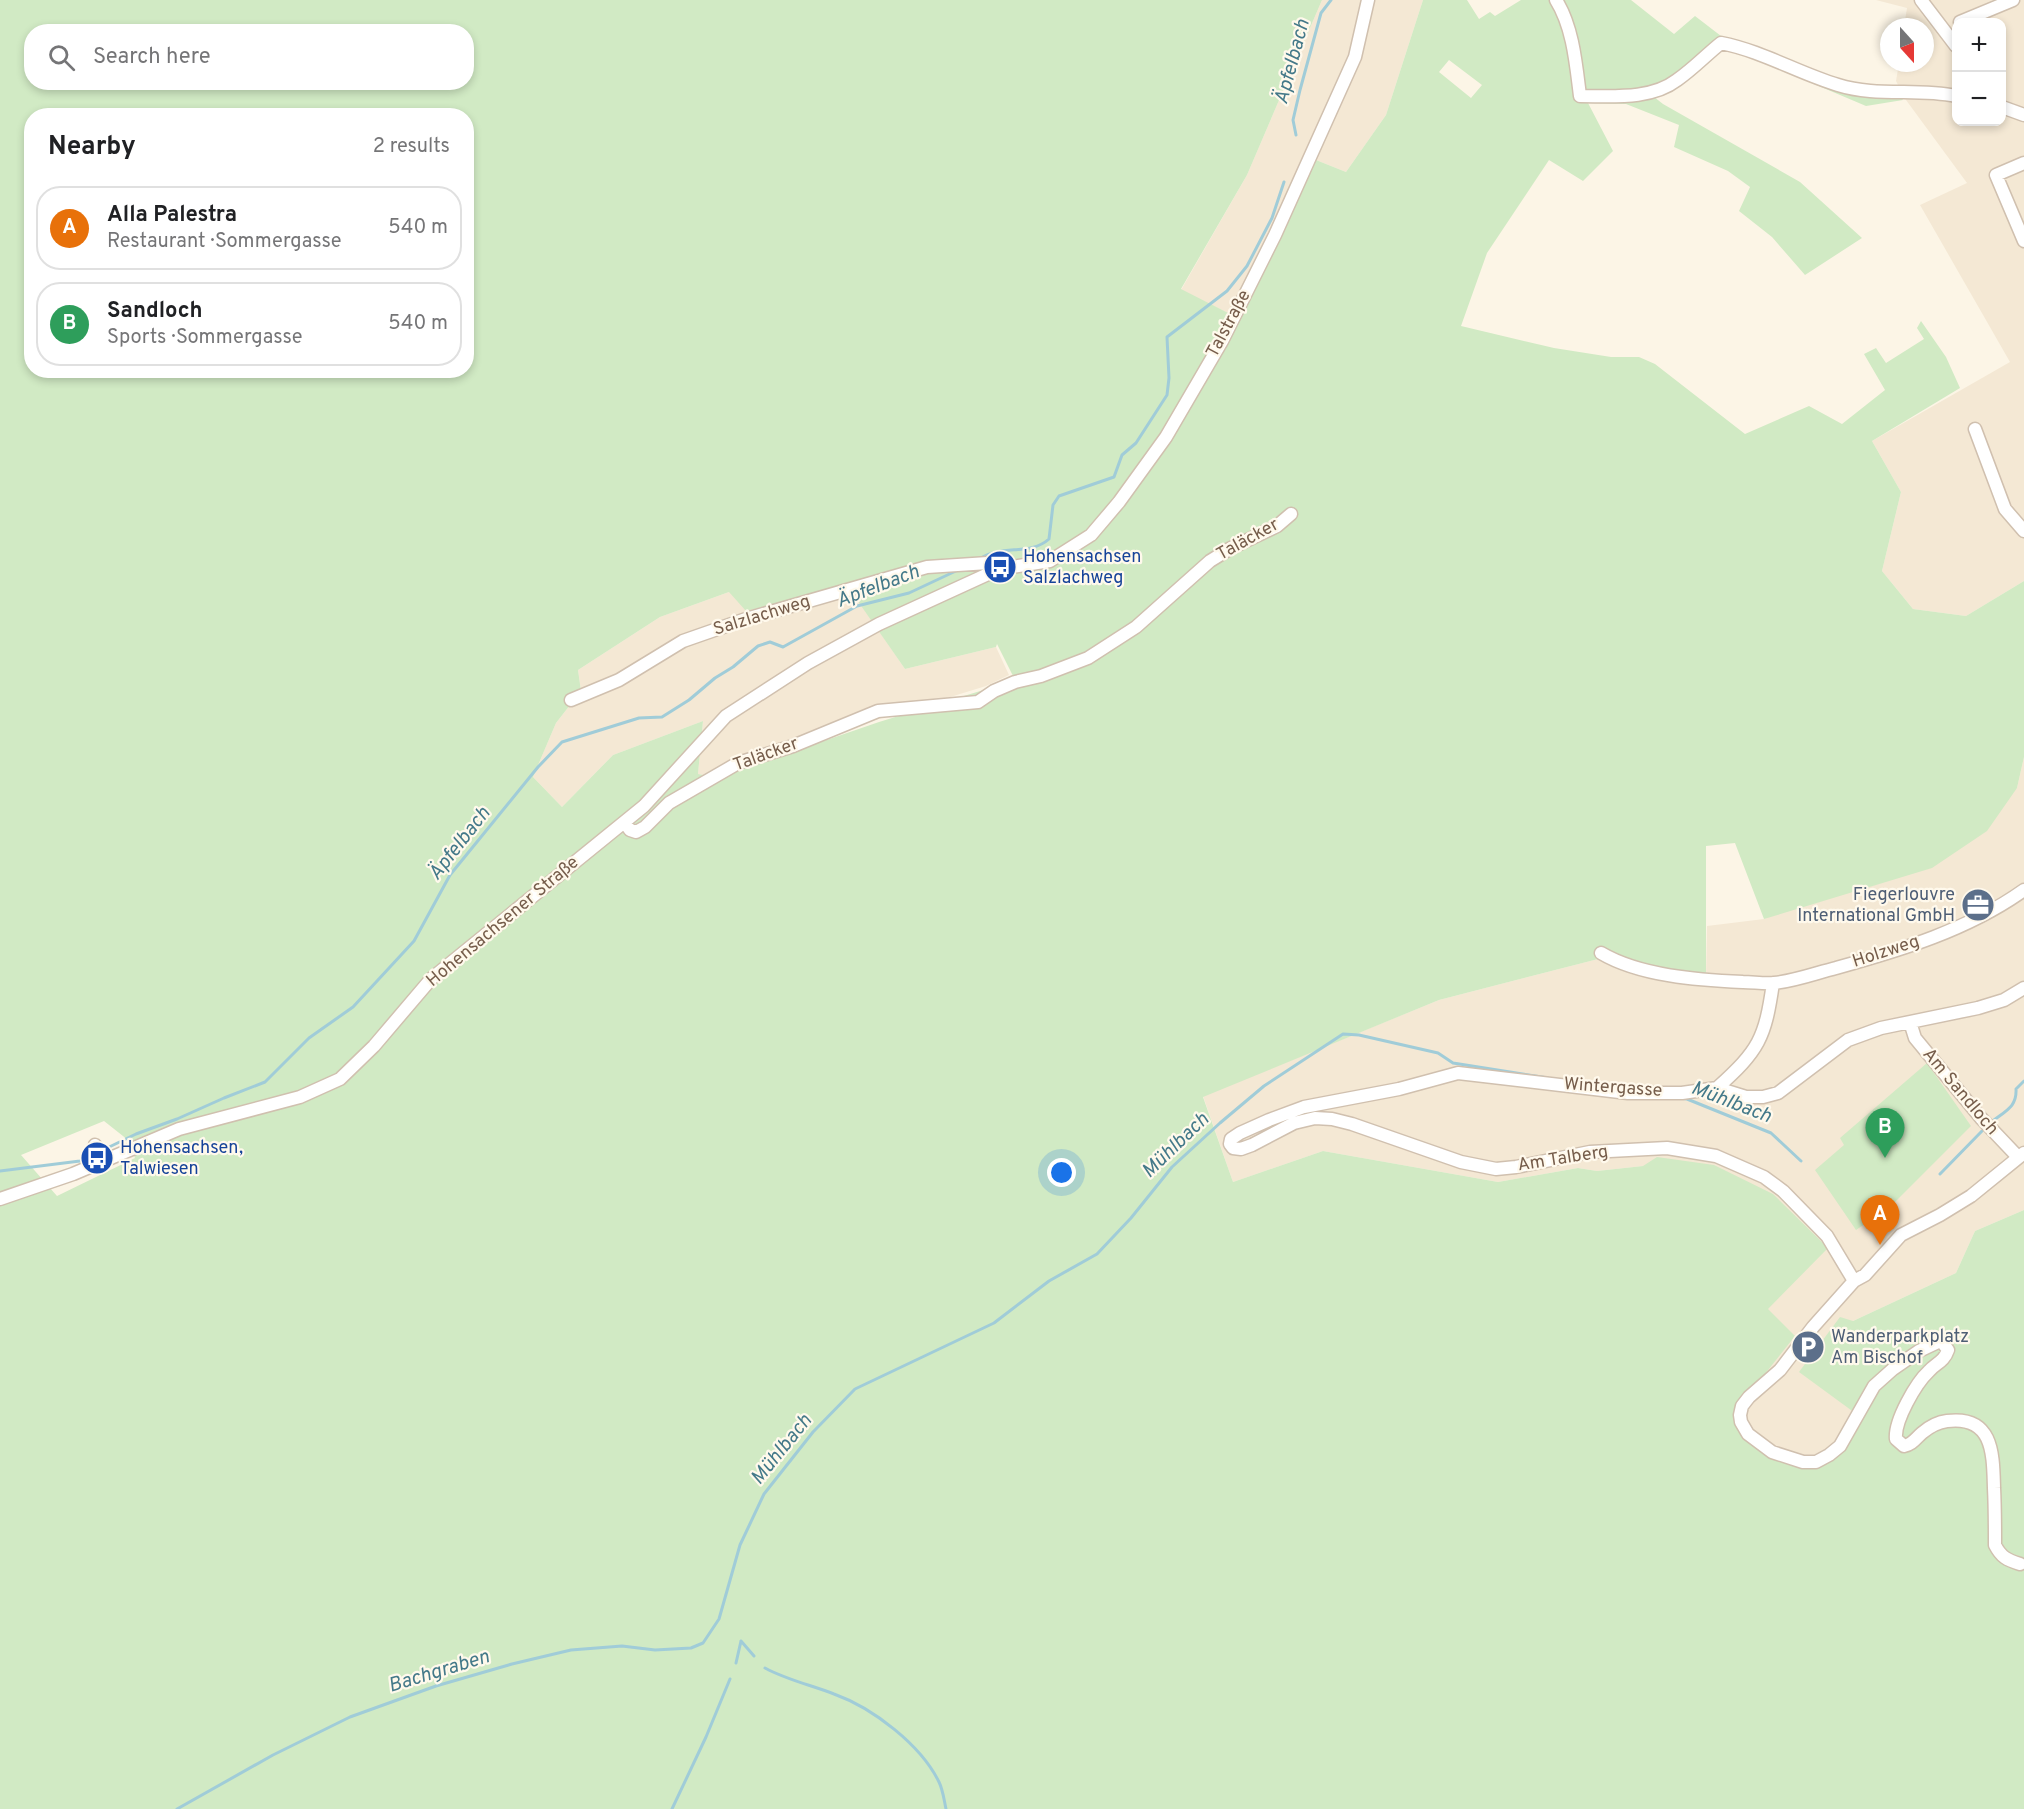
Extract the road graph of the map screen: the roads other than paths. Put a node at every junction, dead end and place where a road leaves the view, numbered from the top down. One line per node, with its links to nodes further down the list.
1 (1368, 0): 17 (street, Talstraße)
2 (1556, 0): 9 (street)
3 (1921, 0): 7 (street)
4 (2013, 0): 5 (street)
5 (1970, 18)
6 (1952, 26): 7 (street)
7 (1944, 30): 8 (street)
8 (1952, 41)
9 (1952, 96)
10 (2006, 109): 11 (street)
11 (2024, 115)
12 (2024, 163): 13 (street)
13 (2024, 241)
14 (1975, 429): 16 (street)
15 (1291, 514): 19 (street, Taläcker)
16 (2024, 531)
17 (999, 569): 18 (street, Salzlachweg); 19 (street)
18 (571, 700)
19 (625, 823): 29 (street, Hohensachsener Straße)
20 (2024, 890): 22 (street, Holzweg)
21 (1601, 953): 22 (street, Holzweg)
22 (1773, 983): 25 (street)
23 (2024, 988): 24 (street, Wintergasse)
24 (1910, 1022): 25 (street, Wintergasse); 28 (street, Am Sandloch)
25 (1717, 1088): 27 (street, Wintergasse)
26 (95, 1145): 29 (street)
27 (1233, 1148): 31 (street, Am Talberg)
28 (2021, 1155): 31 (street)
29 (105, 1160): 30 (street, Hohensachsener Straße)
30 (0, 1199)
31 (1854, 1281): 32 (street)
32 (2020, 1564)

